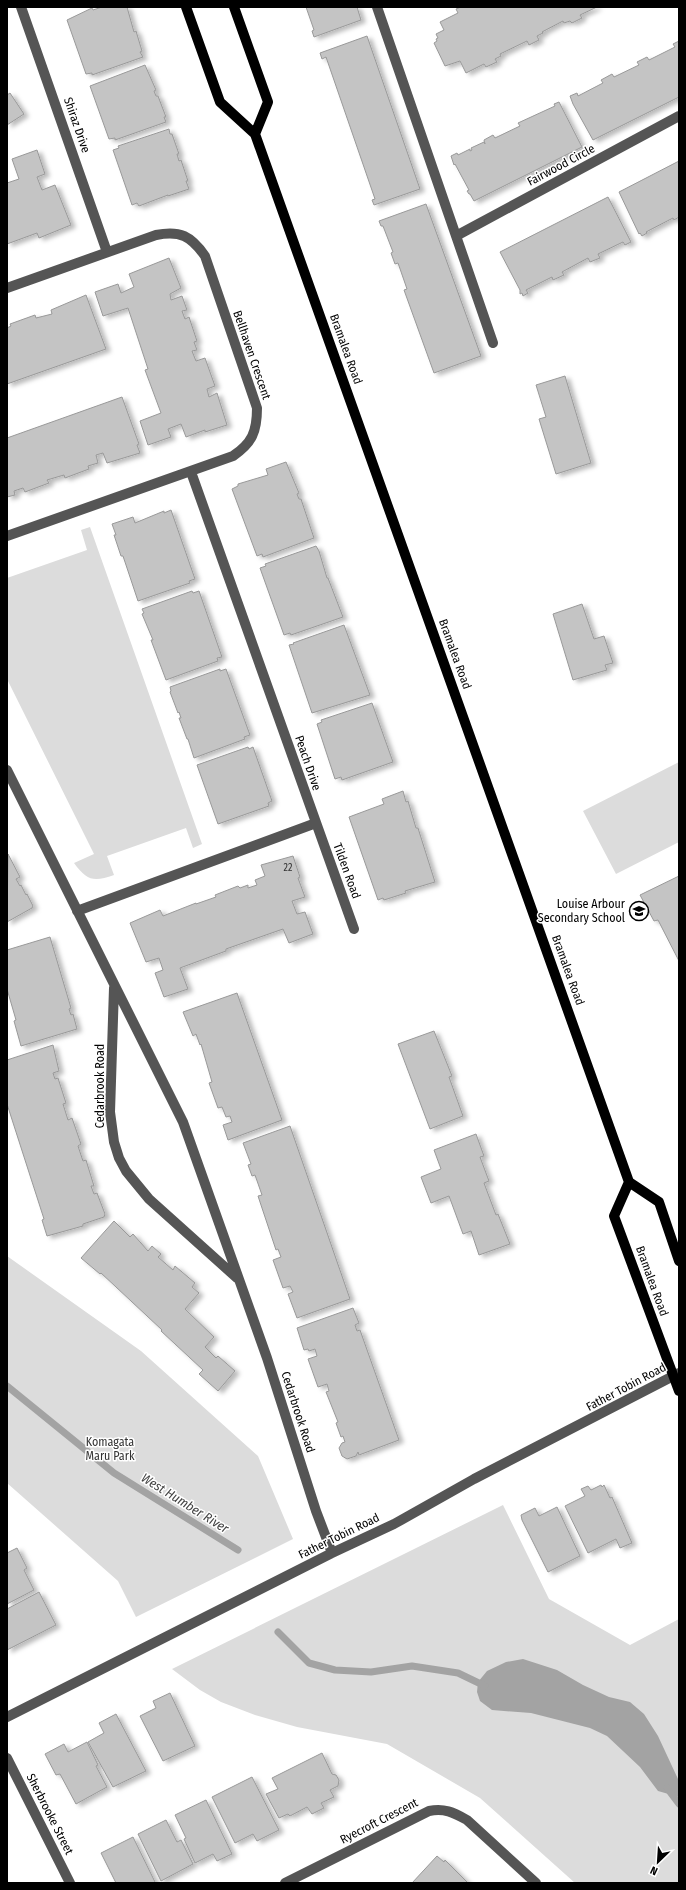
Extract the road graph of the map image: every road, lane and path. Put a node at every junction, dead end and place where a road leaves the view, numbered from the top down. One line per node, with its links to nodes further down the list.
1 (21, 7): 8 (street, Shiraz Drive)
2 (186, 7): 6 (main road, Bramalea Road)
3 (234, 7): 6 (main road)
4 (377, 7): 7 (street)
5 (679, 116): 7 (street, Fairwood Circle)
6 (255, 134): 18 (main road, Bramalea Road)
7 (456, 236): 10 (street)
8 (107, 252): 9 (street, Bellhaven Crescent); 11 (street, Bellhaven Crescent)
9 (7, 288)
10 (493, 343)
11 (192, 472): 12 (street, Bellhaven Crescent); 14 (street, Peach Drive)
12 (7, 536)
13 (7, 770): 15 (street, Cedarbrook Road)
14 (316, 823): 15 (street); 16 (street, Tilden Road)
15 (76, 911): 17 (street, Cedarbrook Road)
16 (354, 929)
17 (114, 986): 20 (street, Cedarbrook Road); 20 (street, Cedarbrook Road)
18 (630, 1182): 19 (main road); 21 (main road, Bramalea Road)
19 (679, 1261)
20 (239, 1280): 23 (street, Cedarbrook Road)
21 (676, 1375): 22 (main road, Bramalea Road); 23 (street, Father Tobin Road)
22 (679, 1391)
23 (332, 1553): 24 (street, Father Tobin Road)
24 (7, 1717)
25 (7, 1758): 26 (street, Sherbrooke Street)
26 (70, 1883)
27 (285, 1883): 28 (street, Ryecroft Crescent)
28 (536, 1883)

